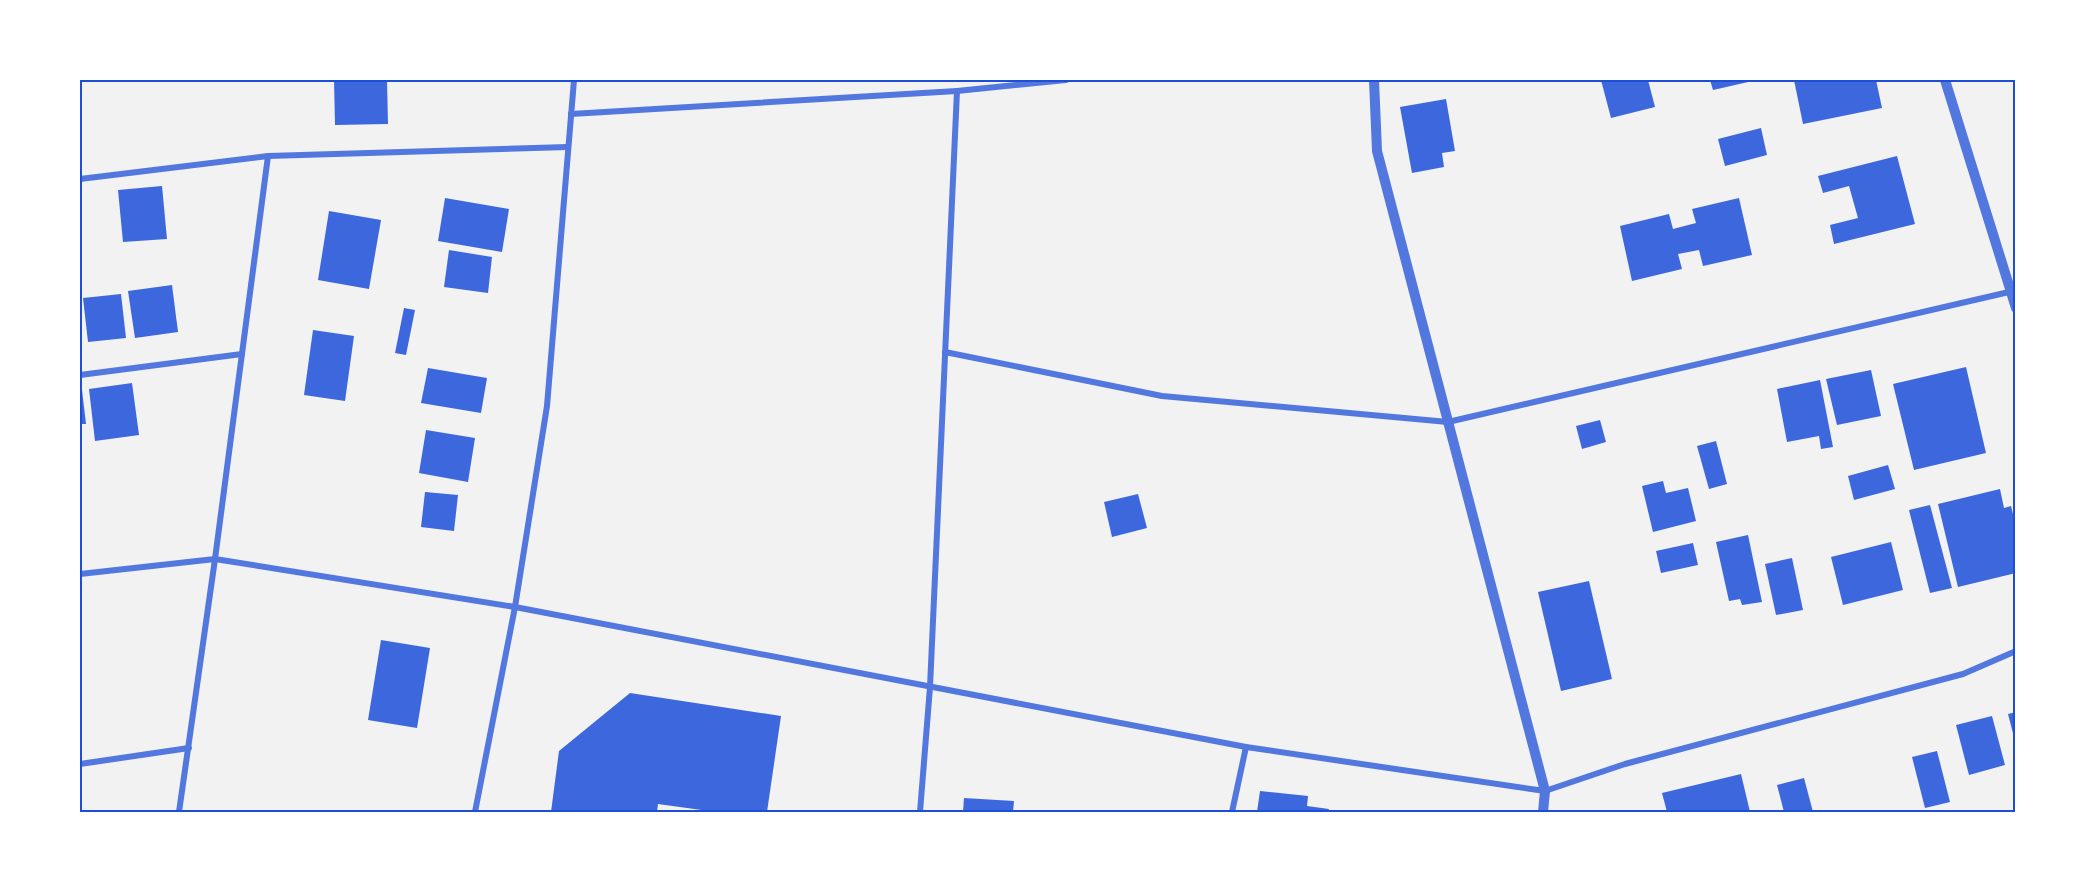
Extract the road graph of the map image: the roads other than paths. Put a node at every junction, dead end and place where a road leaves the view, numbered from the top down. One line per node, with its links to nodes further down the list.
1 (574, 80): 6 (street)
2 (1066, 80): 5 (street)
3 (1374, 80): 15 (street)
4 (1946, 80): 10 (street)
5 (957, 91): 6 (street); 12 (street)
6 (571, 114): 7 (street)
7 (568, 147): 8 (street); 18 (street)
8 (268, 156): 9 (street); 13 (street)
9 (80, 179)
10 (2009, 292): 11 (street); 15 (street)
11 (2016, 308)
12 (945, 352): 15 (street); 20 (street)
13 (242, 354): 14 (street); 16 (street)
14 (80, 375)
15 (1448, 422): 24 (street)
16 (215, 559): 17 (street); 18 (street); 22 (street)
17 (80, 574)
18 (515, 607): 20 (street); 26 (street)
19 (2016, 651): 24 (street)
20 (930, 687): 21 (street); 27 (street)
21 (1246, 747): 24 (street); 28 (street)
22 (189, 748): 23 (street); 25 (street)
23 (80, 764)
24 (1545, 791): 29 (street)
25 (179, 813)
26 (475, 813)
27 (920, 813)
28 (1232, 813)
29 (1543, 813)

